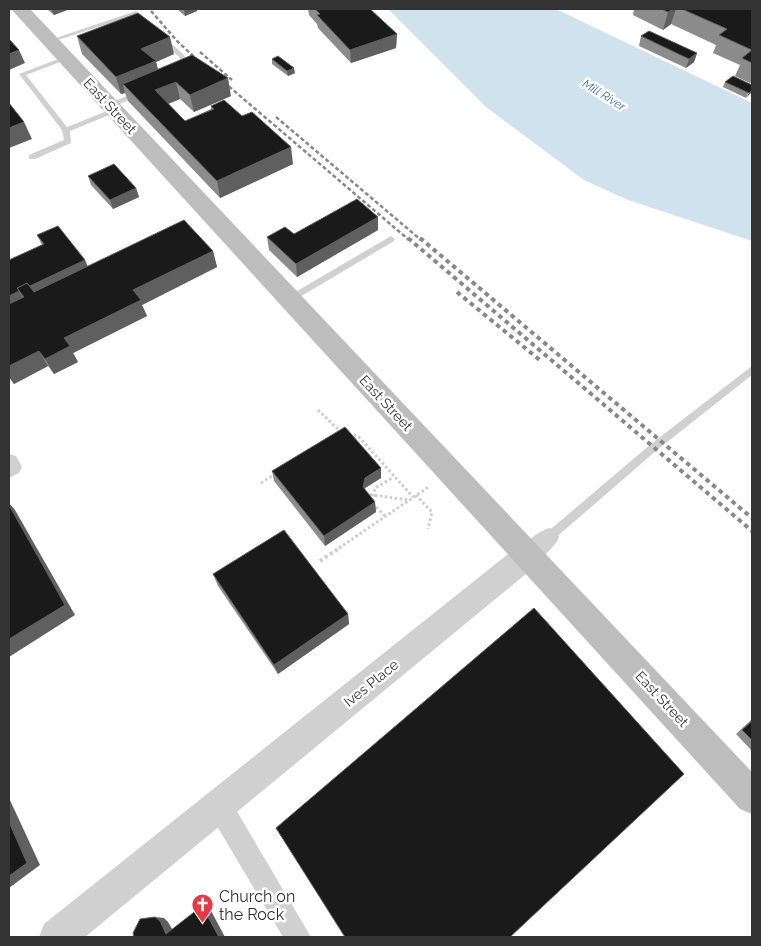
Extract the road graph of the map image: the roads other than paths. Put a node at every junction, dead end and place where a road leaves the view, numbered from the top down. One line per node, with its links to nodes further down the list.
1 (20, 9): 4 (main road, East Street)
2 (149, 26): 4 (lane)
3 (156, 32): 5 (lane)
4 (58, 50): 7 (main road, East Street); 8 (lane)
5 (176, 78)
6 (149, 89): 7 (lane)
7 (112, 108): 8 (lane); 11 (main road, East Street)
8 (66, 130): 9 (lane)
9 (32, 157)
10 (391, 239): 11 (lane)
11 (290, 299): 13 (main road, East Street)
12 (752, 370): 13 (lane, Ives Place)
13 (538, 546): 14 (main road, East Street); 15 (street, Ives Place)
14 (752, 796)
15 (220, 806): 16 (street, Ives Place); 17 (street)
16 (57, 937)
17 (298, 937)

